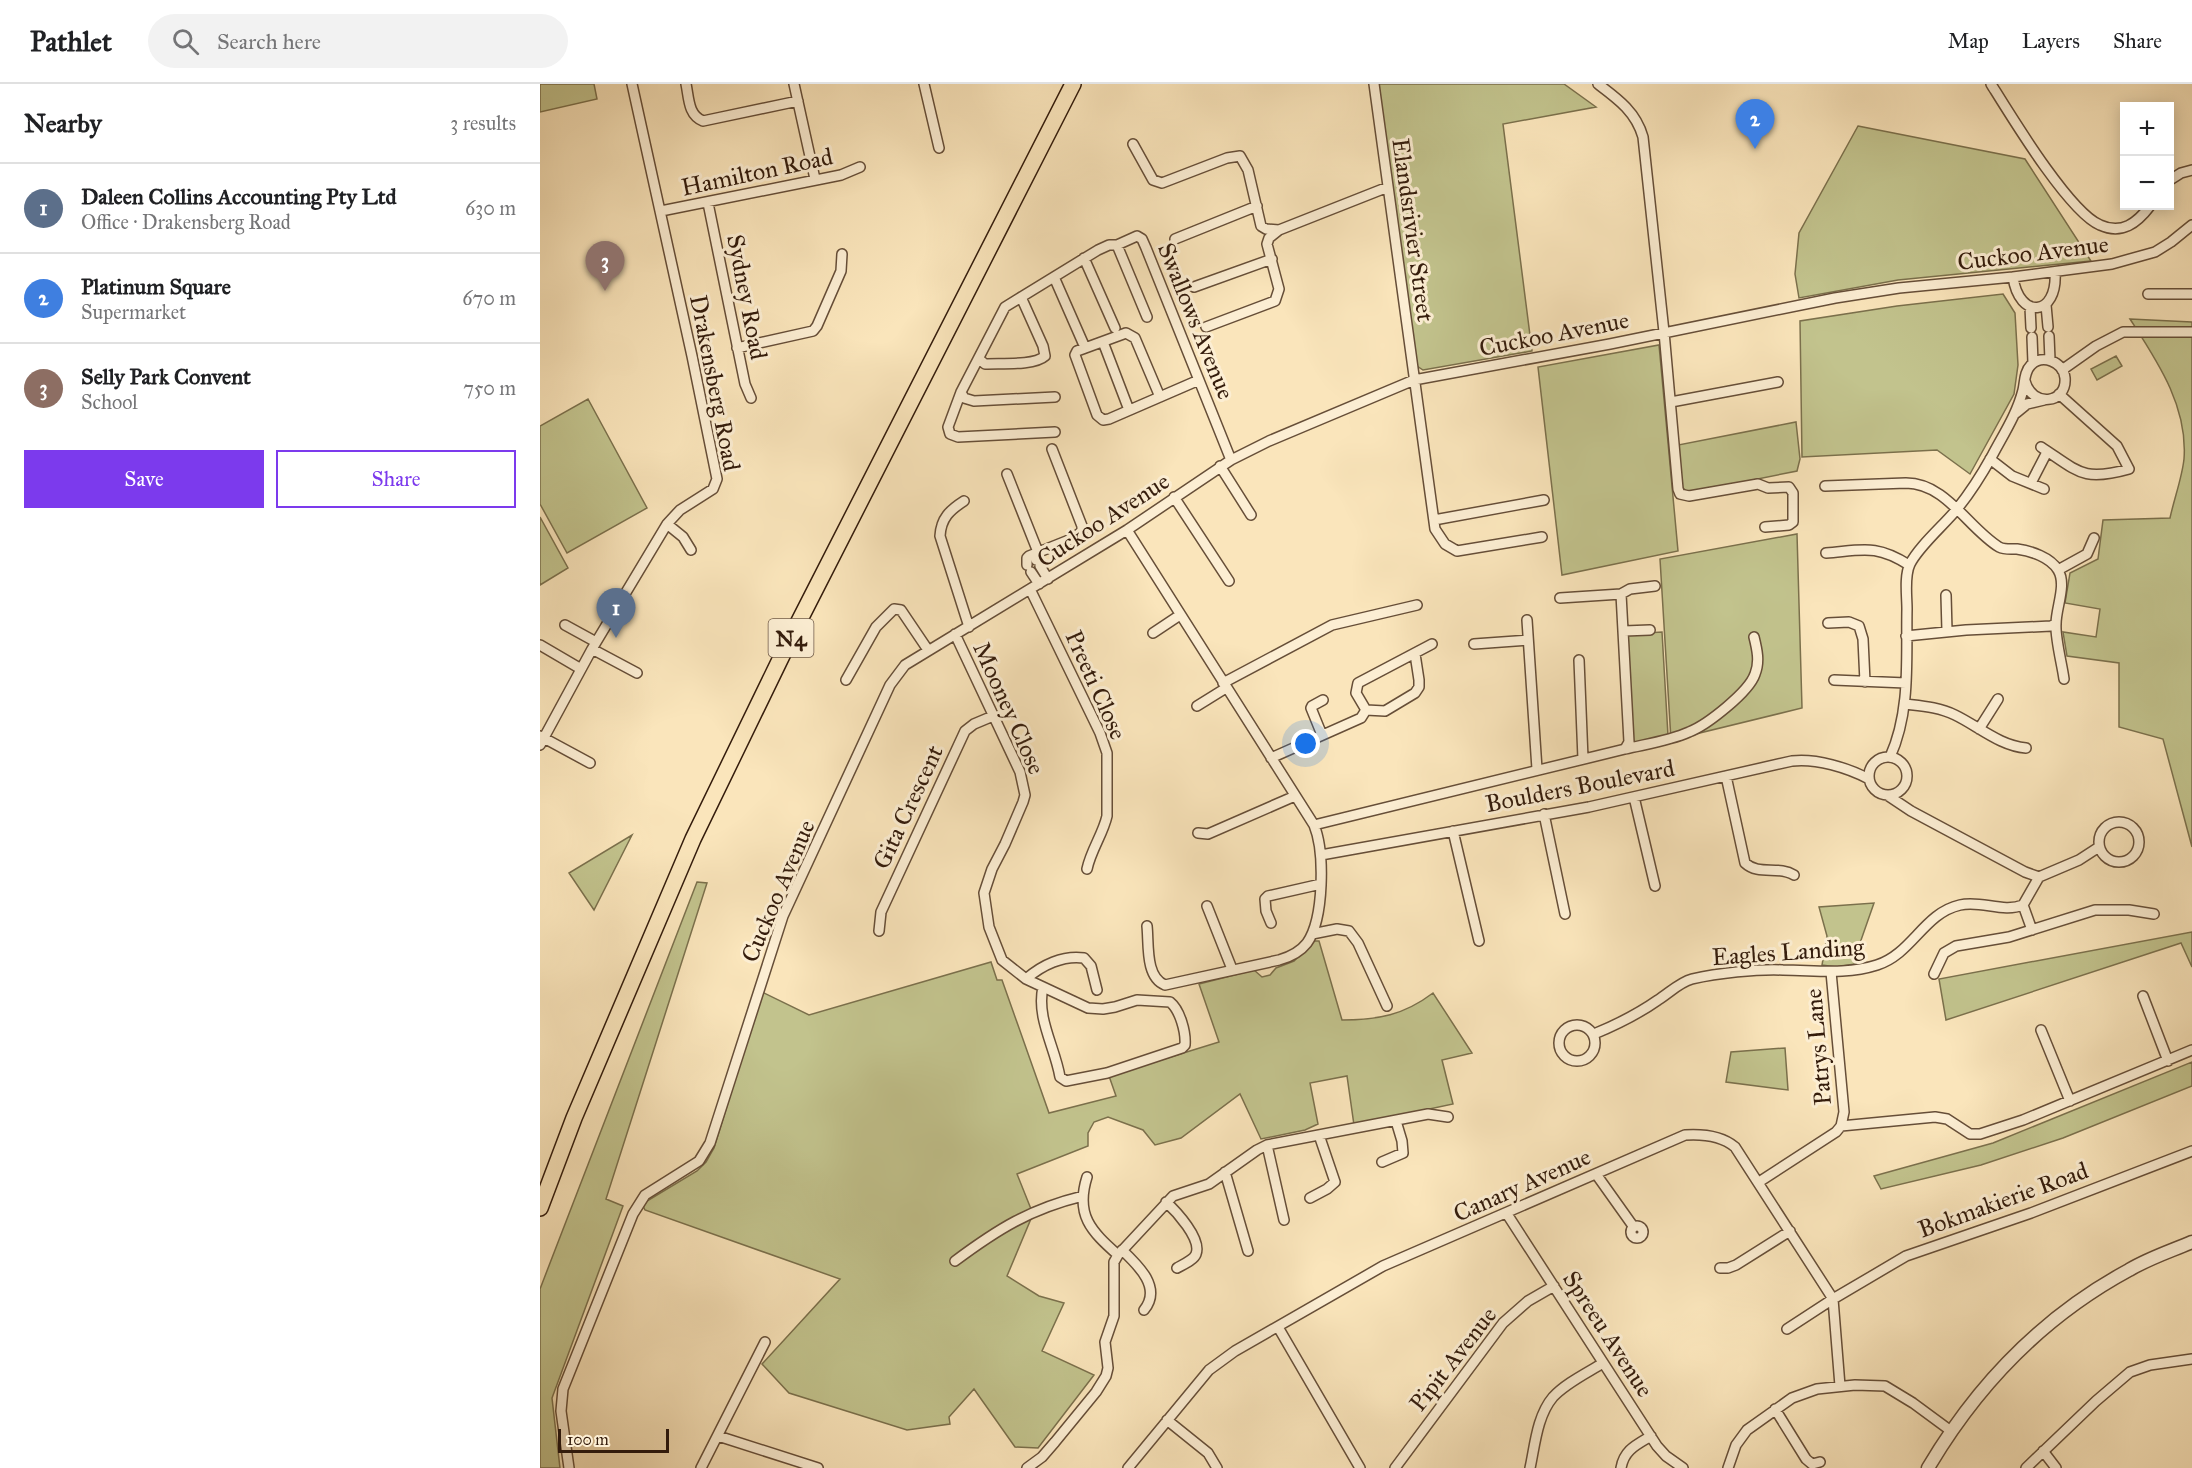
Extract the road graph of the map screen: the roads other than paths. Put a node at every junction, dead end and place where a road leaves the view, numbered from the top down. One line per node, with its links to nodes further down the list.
1 (632, 84): 22 (street, Drakensberg Road)
2 (686, 84): 10 (street)
3 (794, 84): 10 (street)
4 (924, 84): 13 (street)
5 (1067, 84): 11 (highway)
6 (1073, 84): 11 (highway, N4)
7 (1374, 84): 18 (street, Elandsrivier Street)
8 (1598, 84): 42 (street)
9 (1990, 84): 21 (street)
10 (798, 101): 17 (street)
11 (1054, 121): 198 (highway, N4)
12 (1133, 144): 20 (street)
13 (939, 148)
14 (860, 168): 17 (street, Hamilton Road)
15 (2192, 170): 16 (street)
16 (2174, 177)
17 (815, 179): 19 (street, Hamilton Road)
18 (1388, 187): 24 (street); 52 (street, Elandsrivier Street)
19 (708, 203): 22 (street, Hamilton Road); 46 (street, Sydney Road)
20 (1257, 206): 24 (street); 25 (street)
21 (2146, 210)
22 (661, 211): 79 (street, Drakensberg Road)
23 (2192, 225): 30 (street, Cuckoo Avenue)
24 (1279, 230): 29 (street)
25 (1175, 239)
26 (1117, 245): 28 (street, Swallows Avenue); 39 (street); 51 (street, Swallows Avenue)
27 (842, 254): 46 (street)
28 (1084, 258): 31 (street, Swallows Avenue); 41 (street)
29 (1272, 259): 33 (street); 40 (street)
30 (2055, 272): 32 (street, Cuckoo Avenue); 37 (street)
31 (1053, 277): 36 (street, Swallows Avenue); 45 (street)
32 (2013, 277): 38 (street); 42 (street, Cuckoo Avenue)
33 (1194, 287)
34 (2148, 294): 35 (street)
35 (2192, 294)
36 (1021, 297): 47 (street, Swallows Avenue); 47 (street)
37 (2046, 305): 38 (street); 48 (street)
38 (2030, 307): 49 (street)
39 (1147, 317)
40 (1206, 327)
41 (1114, 328)
42 (1664, 332): 52 (street, Cuckoo Avenue); 61 (street)
43 (2192, 332): 50 (street)
44 (1103, 342): 58 (street); 62 (street); 62 (street)
45 (1083, 343)
46 (738, 348): 59 (street, Sydney Road)
47 (979, 359): 55 (street, Swallows Avenue)
48 (2050, 360): 49 (street); 50 (street)
49 (2033, 363): 53 (street)
50 (2062, 370): 56 (street)
51 (1199, 380): 58 (street); 67 (street, Swallows Avenue)
52 (1414, 380): 67 (street, Cuckoo Avenue); 78 (street, Elandsrivier Street)
53 (2025, 381): 60 (street); 63 (street)
54 (1778, 382): 61 (street)
55 (961, 392): 57 (street); 64 (street, Swallows Avenue)
56 (2059, 394): 60 (street); 70 (street)
57 (1055, 397)
58 (1160, 397): 62 (street)
59 (752, 398)
60 (2044, 400): 63 (street)
61 (1671, 402): 80 (street)
62 (1129, 410)
63 (2011, 420): 66 (street)
64 (1055, 432)
65 (1052, 449): 86 (street)
66 (1990, 459): 70 (street); 76 (street)
67 (1231, 460): 68 (street, Cuckoo Avenue)
68 (1220, 466): 73 (street, Cuckoo Avenue); 77 (street)
69 (1007, 474): 86 (street)
70 (2031, 483): 72 (street)
71 (1825, 486): 76 (street)
72 (2044, 489)
73 (1174, 498): 81 (street, Cuckoo Avenue); 89 (street)
74 (1544, 500): 78 (street)
75 (964, 501): 101 (street)
76 (1958, 508): 87 (street); 88 (street)
77 (1251, 515)
78 (1434, 520): 82 (street, Elandsrivier Street)
79 (667, 524): 84 (street); 113 (street, Drakensberg Road)
80 (1765, 527)
81 (1127, 530): 90 (street, Cuckoo Avenue); 96 (street)
82 (1542, 537)
83 (2094, 538): 88 (street)
84 (691, 550)
85 (1826, 553): 87 (street)
86 (1038, 559): 90 (street); 90 (street)
87 (1909, 565): 107 (street)
88 (2058, 570): 99 (street)
89 (1229, 581)
90 (1039, 584): 101 (street, Cuckoo Avenue); 156 (street, Preeti Close)
91 (1655, 586): 92 (street)
92 (1621, 594): 94 (street); 103 (street)
93 (1946, 595): 104 (street)
94 (1560, 598)
95 (1417, 605): 124 (street)
96 (1180, 615): 105 (street); 124 (street)
97 (1527, 620): 109 (street)
98 (1828, 623): 122 (street)
99 (2055, 624): 104 (street); 119 (street)
100 (565, 625): 113 (street)
101 (969, 627): 106 (street, Cuckoo Avenue)
102 (1650, 630): 103 (street)
103 (1624, 631): 135 (street)
104 (1947, 631): 107 (street)
105 (1153, 633)
106 (955, 634): 114 (street, Cuckoo Avenue); 130 (street, Mooney Close)
107 (1906, 636): 123 (street)
108 (1754, 637): 135 (street)
109 (1528, 640): 111 (street); 141 (street)
110 (1432, 644): 115 (street)
111 (1474, 644)
112 (540, 645): 117 (street)
113 (594, 646): 117 (street, Drakensberg Road); 118 (street)
114 (928, 650): 120 (street); 225 (street, Cuckoo Avenue)
115 (1414, 654): 129 (street); 129 (street)
116 (1579, 660): 137 (street)
117 (581, 669): 133 (street, Drakensberg Road)
118 (637, 673)
119 (2064, 679)
120 (846, 680)
121 (1834, 680): 122 (street)
122 (1864, 682): 123 (street)
123 (1906, 683): 127 (street)
124 (1225, 685): 128 (street); 136 (street)
125 (1998, 699): 131 (street)
126 (1323, 700): 132 (street)
127 (1905, 704): 131 (street); 138 (street)
128 (1197, 706)
129 (1366, 710): 132 (street)
130 (993, 716): 168 (street, Gita Crescent); 174 (street, Mooney Close)
131 (1979, 729): 134 (street)
132 (1322, 735): 136 (street)
133 (541, 740): 139 (street)
134 (2026, 748)
135 (1625, 749): 137 (street)
136 (1271, 758): 147 (street)
137 (1583, 759): 141 (street)
138 (1895, 759): 140 (street); 145 (street)
139 (590, 763)
140 (1871, 766): 142 (street, Boulders Boulevard); 144 (street)
141 (1537, 769): 151 (street)
142 (1845, 769): 143 (street, Boulders Boulevard); 144 (street, Boulders Boulevard)
143 (1725, 777): 148 (street, Boulders Boulevard); 157 (street)
144 (1869, 779): 146 (street)
145 (1903, 788): 146 (street); 149 (street)
146 (1887, 795): 149 (street)
147 (1295, 796): 151 (street); 153 (street)
148 (1634, 797): 150 (street, Boulders Boulevard); 160 (street)
149 (1911, 811): 158 (street)
150 (1544, 814): 152 (street, Boulders Boulevard); 163 (street)
151 (1314, 825): 155 (street)
152 (1453, 831): 155 (street, Boulders Boulevard); 170 (street)
153 (1198, 833)
154 (2099, 847): 154 (street); 158 (street)
155 (1321, 855): 159 (street)
156 (1088, 869)
157 (1794, 875)
158 (2038, 877): 161 (street)
159 (1321, 884): 165 (street); 169 (street)
160 (1655, 886)
161 (2023, 904): 167 (street); 172 (street, Eagles Landing)
162 (1207, 906): 171 (street)
163 (1565, 914)
164 (2154, 914): 167 (street)
165 (1271, 923)
166 (1147, 926): 171 (street)
167 (2031, 930): 173 (street)
168 (879, 931)
169 (1312, 934): 171 (street); 178 (street)
170 (1479, 941)
171 (1232, 969)
172 (1831, 972): 180 (street, Eagles Landing); 186 (street, Patrys Lane)
173 (1934, 974)
174 (1026, 979): 175 (street, Mooney Close); 176 (street)
175 (1043, 987): 175 (street, Mooney Close)
176 (1097, 990)
177 (2143, 996): 182 (street)
178 (1387, 1006)
179 (2042, 1030): 183 (street)
180 (1594, 1034): 180 (street)
181 (2192, 1050): 182 (street)
182 (2168, 1061): 183 (street)
183 (2070, 1101): 186 (street)
184 (1448, 1117): 185 (street)
185 (1396, 1120): 187 (street); 190 (street)
186 (1841, 1126): 194 (street, Patrys Lane)
187 (1320, 1135): 188 (street); 196 (street)
188 (1267, 1145): 191 (street); 200 (street)
189 (2192, 1151): 210 (street, Bokmakierie Road)
190 (1382, 1162)
191 (1226, 1172): 197 (street); 204 (street)
192 (1596, 1174): 194 (street, Canary Avenue); 199 (street, Canary Avenue); 201 (street)
193 (1087, 1177): 195 (street)
194 (1759, 1182): 202 (street, Canary Avenue)
195 (1083, 1196): 205 (street); 206 (street)
196 (1310, 1198)
197 (1166, 1202): 205 (street); 207 (street)
198 (540, 1208)
199 (1507, 1214): 209 (street, Spreeu Avenue); 212 (street, Canary Avenue)
200 (1284, 1220)
201 (1633, 1226)
202 (1790, 1231): 208 (street); 210 (street, Canary Avenue)
203 (2192, 1242): 220 (street)
204 (1248, 1251)
205 (1120, 1253): 211 (street); 228 (street)
206 (955, 1261)
207 (1177, 1268)
208 (1720, 1268)
209 (1554, 1286): 216 (street, Spreeu Avenue); 232 (street, Pipit Avenue)
210 (1833, 1299): 213 (street, Bokmakierie Road); 217 (street, Canary Avenue)
211 (1144, 1311)
212 (1278, 1327): 219 (street, Canary Avenue); 231 (street)
213 (1787, 1329)
214 (765, 1342): 221 (street)
215 (2192, 1359): 223 (street)
216 (1603, 1362): 222 (street, Spreeu Avenue); 233 (street)
217 (1840, 1386): 218 (street); 220 (street)
218 (1775, 1409): 224 (street); 236 (street)
219 (1167, 1420): 229 (street, Canary Avenue); 230 (street)
220 (1952, 1431): 237 (street)
221 (718, 1436): 226 (street); 227 (street)
222 (1651, 1436): 234 (street); 235 (street, Spreeu Avenue)
223 (2043, 1451): 238 (street); 239 (street)
224 (1820, 1462)
225 (569, 1468)
226 (701, 1468)
227 (818, 1468)
228 (1027, 1468)
229 (1128, 1468)
230 (1217, 1468)
231 (1360, 1468)
232 (1395, 1468)
233 (1530, 1468)
234 (1621, 1468)
235 (1683, 1468)
236 (1728, 1468)
237 (1928, 1468)
238 (2026, 1468)
239 (2056, 1468)

